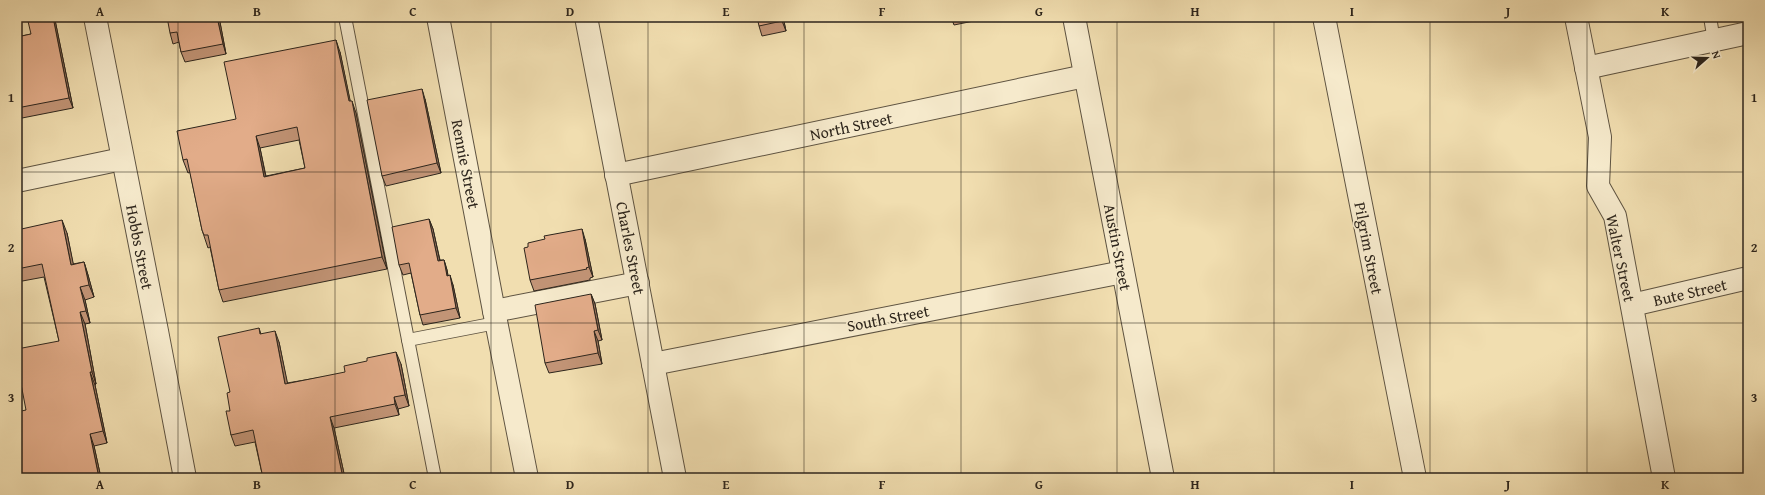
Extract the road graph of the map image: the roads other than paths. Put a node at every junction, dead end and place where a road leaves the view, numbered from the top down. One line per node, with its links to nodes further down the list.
1 (95, 17): 13 (street, Hobbs Street)
2 (345, 17): 21 (lane)
3 (438, 17): 20 (street, Rennie Street)
4 (586, 17): 14 (street, Charles Street)
5 (1074, 17): 12 (street, Austin Street)
6 (1324, 17): 28 (street, Pilgrim Street)
7 (1576, 17): 11 (street, Walter Street)
8 (1710, 17): 10 (lane)
9 (1748, 33): 10 (street)
10 (1714, 40): 11 (street)
11 (1586, 68): 19 (street, Walter Street)
12 (1085, 76): 14 (street, North Street); 16 (street, Austin Street)
13 (122, 158): 15 (street); 24 (street, Hobbs Street)
14 (616, 176): 18 (street, Charles Street)
15 (17, 181)
16 (1123, 272): 22 (street, South Street); 23 (street, Austin Street)
17 (1748, 278): 19 (street, Bute Street)
18 (638, 283): 20 (street); 22 (street, Charles Street)
19 (1632, 305): 29 (street, Walter Street)
20 (495, 317): 21 (lane); 26 (street, Rennie Street)
21 (408, 340): 25 (lane)
22 (653, 364): 27 (street, Charles Street)
23 (1159, 477)
24 (185, 478)
25 (435, 478)
26 (527, 478)
27 (675, 478)
28 (1415, 478)
29 (1664, 478)

